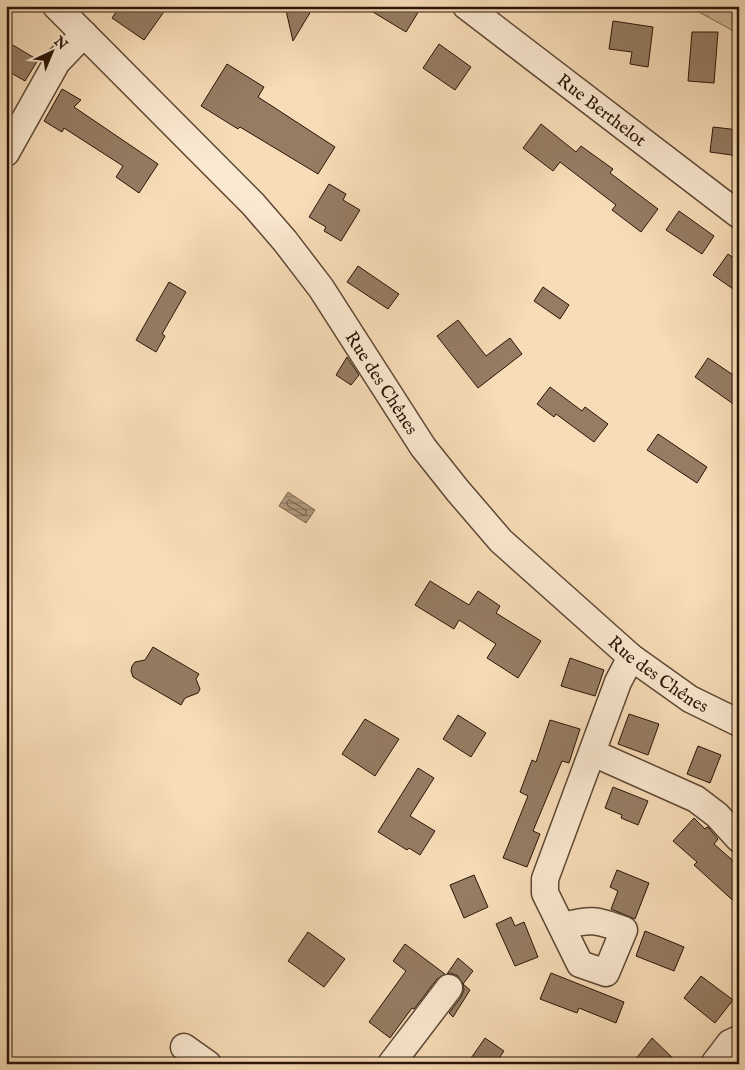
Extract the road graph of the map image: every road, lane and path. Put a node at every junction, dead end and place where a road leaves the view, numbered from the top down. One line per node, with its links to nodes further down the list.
1 (56, 6): 3 (street, Rue des Chênes)
2 (466, 6): 5 (street, Rue Berthelot)
3 (84, 34): 4 (street); 6 (street, Rue des Chênes)
4 (6, 153)
5 (739, 214)
6 (631, 657): 7 (street, Rue des Chênes); 8 (street)
7 (739, 723)
8 (593, 753): 9 (street); 10 (street)
9 (739, 839)
10 (562, 926)
11 (448, 988): 15 (street)
12 (739, 1039): 16 (street)
13 (184, 1047): 14 (street)
14 (208, 1064)
15 (391, 1064)
16 (714, 1064)

